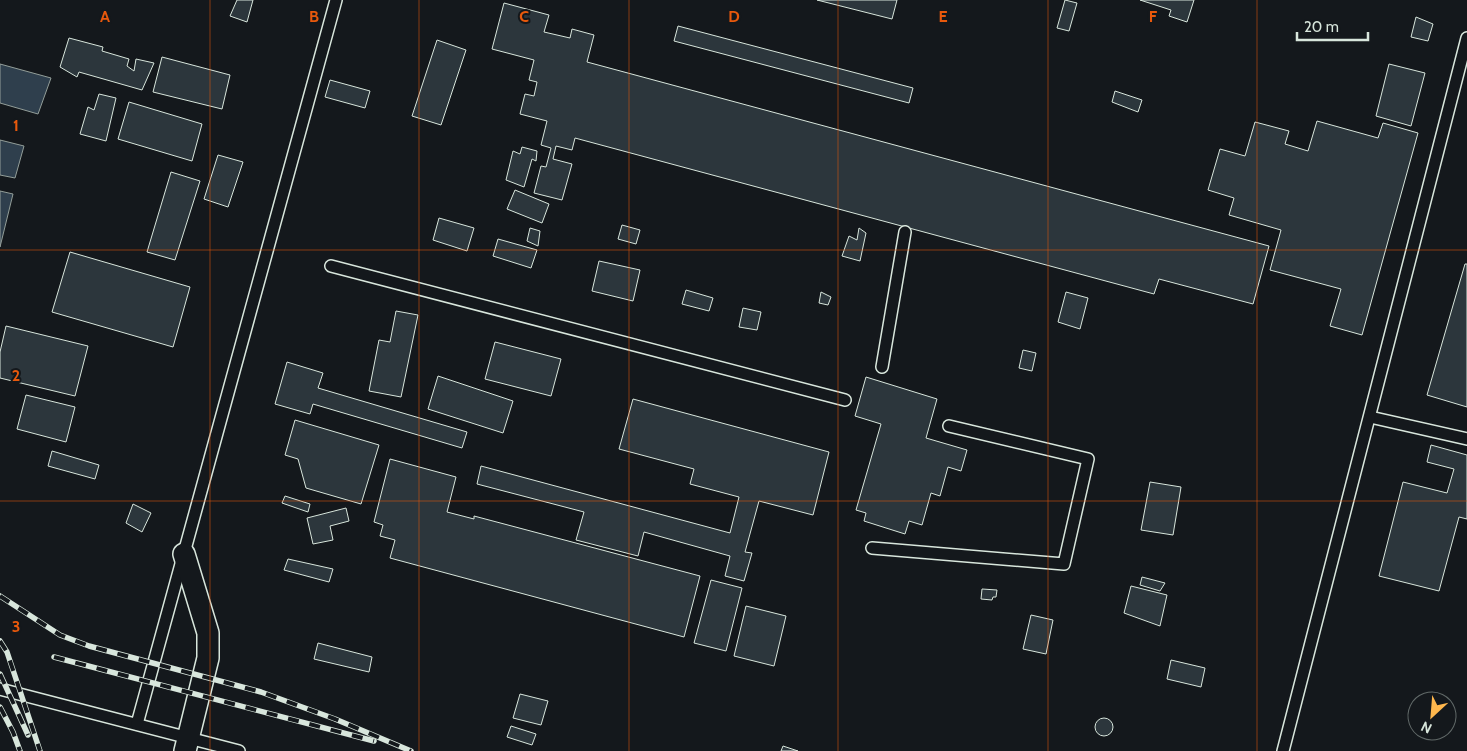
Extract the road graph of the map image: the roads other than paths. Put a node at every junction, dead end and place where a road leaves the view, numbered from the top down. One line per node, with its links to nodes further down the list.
1 (336, 0): 11 (lane)
2 (1467, 38): 7 (lane)
3 (905, 232): 5 (lane)
4 (331, 266): 6 (lane)
5 (882, 367)
6 (845, 400)
7 (1370, 417): 9 (lane); 16 (lane)
8 (949, 426): 10 (lane)
9 (1467, 439)
10 (872, 548)
11 (184, 554): 13 (lane); 14 (street)
12 (0, 689): 13 (lane)
13 (137, 724): 14 (lane)
14 (187, 744): 15 (lane)
15 (239, 751)
16 (1283, 751)

